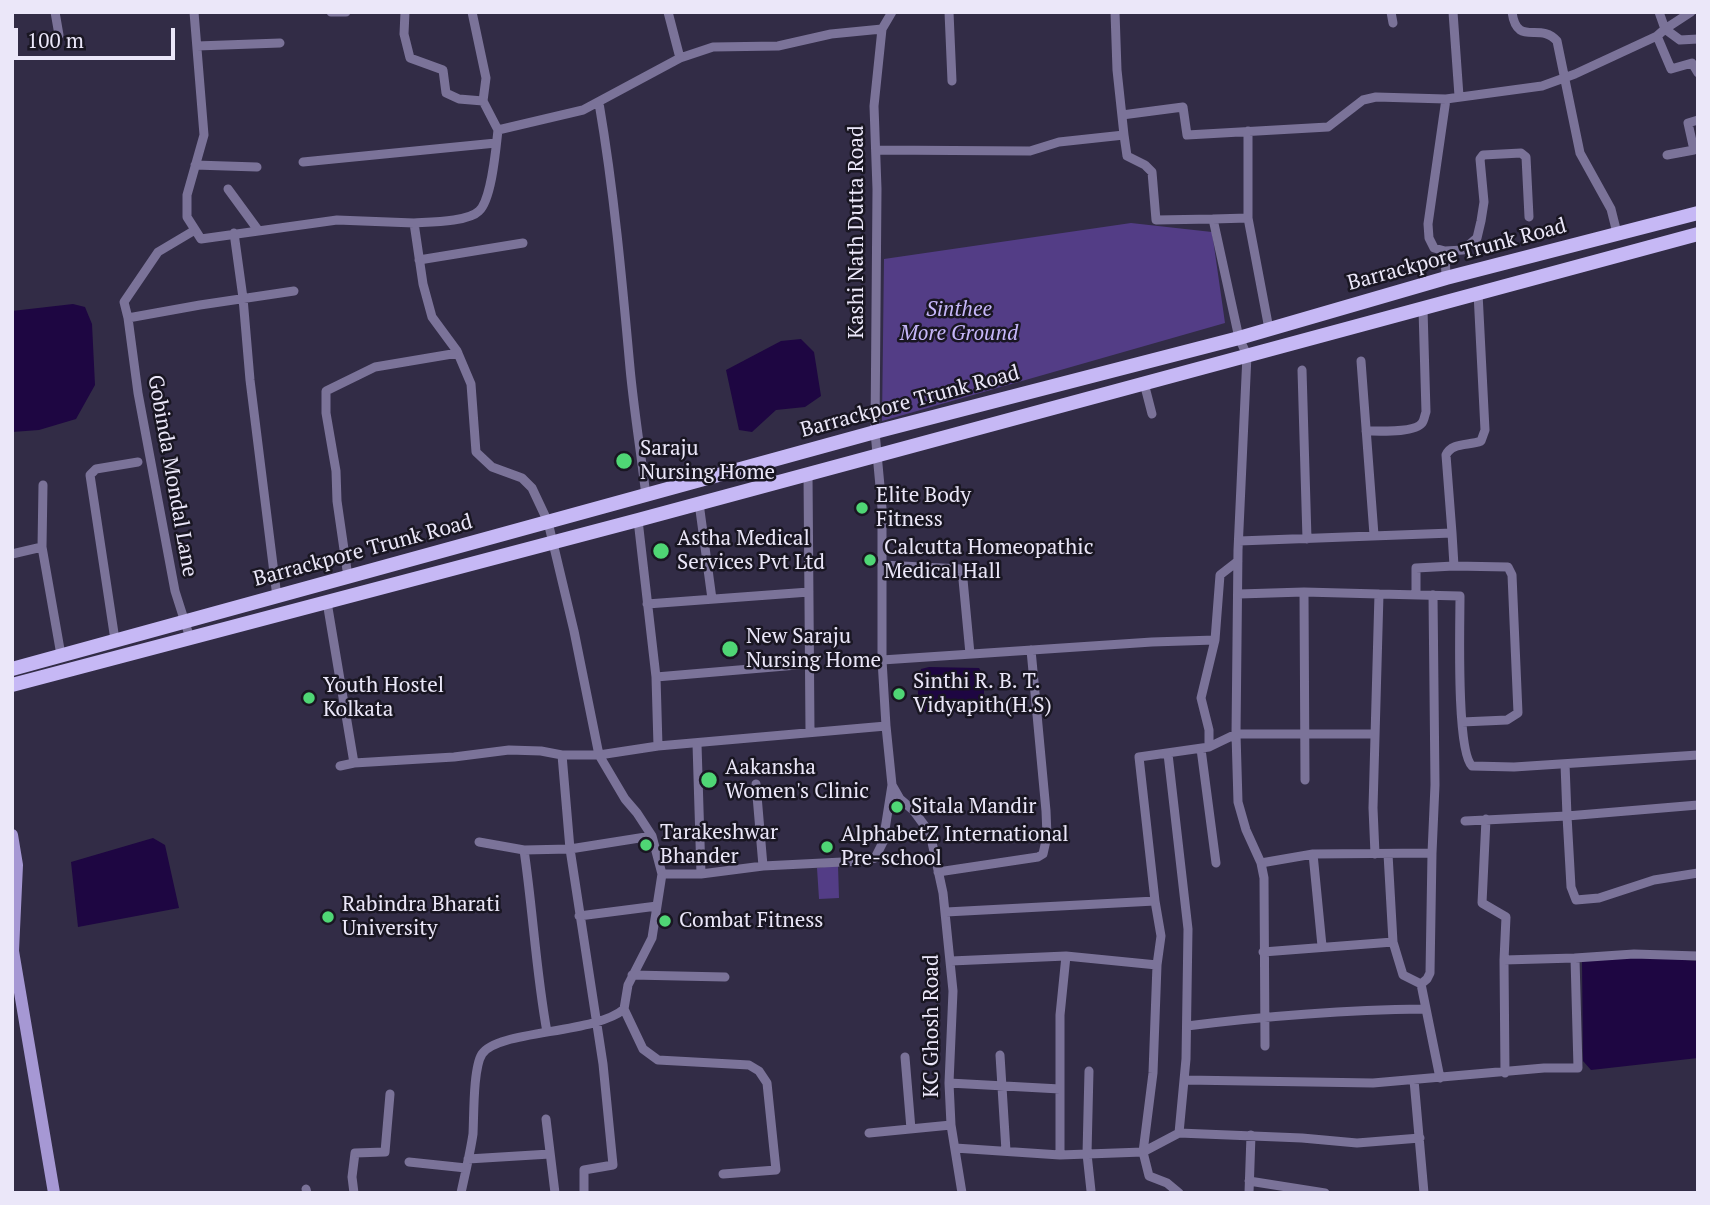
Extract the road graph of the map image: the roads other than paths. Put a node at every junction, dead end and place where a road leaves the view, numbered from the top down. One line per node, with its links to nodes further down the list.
1 (55, 12): 19 (street)
2 (195, 12): 22 (street)
3 (331, 12): 4 (street)
4 (346, 12)
5 (405, 12): 29 (street)
6 (471, 12): 29 (street)
7 (668, 12): 23 (street)
8 (892, 12): 17 (street, Kashi Nath Dutta Road)
9 (949, 12): 26 (street)
10 (1115, 12): 31 (street)
11 (1391, 12): 16 (street)
12 (1453, 12): 27 (street)
13 (1512, 12): 25 (street)
14 (1659, 12): 18 (street)
15 (1691, 12): 18 (street)
16 (1393, 23)
17 (882, 29): 23 (street); 37 (street, Kashi Nath Dutta Road)
18 (1661, 32): 20 (street); 24 (street); 25 (street)
19 (59, 35)
20 (1698, 39)
21 (280, 43): 22 (street)
22 (197, 46): 40 (street)
23 (680, 58): 30 (street)
24 (1698, 73)
25 (1564, 78): 27 (street); 51 (street)
26 (952, 81)
27 (1459, 96): 28 (street)
28 (1446, 99): 34 (street); 54 (street)
29 (483, 100): 33 (street)
30 (599, 103): 33 (street); 76 (street)
31 (1122, 115): 34 (street); 35 (street)
32 (1698, 120): 38 (street)
33 (498, 130): 36 (street)
34 (1248, 131): 45 (street)
35 (1124, 135): 37 (street); 46 (street)
36 (496, 143): 39 (street); 47 (street)
37 (876, 150): 71 (street, Kashi Nath Dutta Road)
38 (1667, 155)
39 (303, 162)
40 (195, 165): 41 (street); 48 (street)
41 (257, 167)
42 (228, 189): 49 (street)
43 (1698, 212): 51 (main road, Barrackpore Trunk Road)
44 (1529, 217): 54 (street)
45 (1248, 218): 46 (street); 62 (street)
46 (1213, 219): 63 (street)
47 (414, 223): 49 (street); 55 (street)
48 (195, 230): 50 (street); 61 (street, Gobinda Mondal Lane)
49 (258, 230): 50 (street)
50 (234, 233): 59 (street)
51 (1617, 233): 56 (main road, Barrackpore Trunk Road)
52 (1698, 234): 58 (main road, Barrackpore Trunk Road)
53 (523, 243): 55 (street)
54 (1445, 251): 56 (street)
55 (419, 260): 64 (street)
56 (1446, 278): 62 (main road, Barrackpore Trunk Road)
57 (294, 291): 59 (street)
58 (1478, 293): 60 (main road, Barrackpore Trunk Road); 80 (street)
59 (243, 298): 61 (street); 97 (street)
60 (1423, 309): 65 (main road, Barrackpore Trunk Road); 70 (street)
61 (128, 318): 101 (street, Gobinda Mondal Lane)
62 (1269, 329): 63 (main road, Barrackpore Trunk Road)
63 (1239, 338): 65 (street); 71 (main road, Barrackpore Trunk Road)
64 (458, 353): 79 (street); 90 (street)
65 (1247, 355): 68 (main road, Barrackpore Trunk Road); 83 (street)
66 (1361, 361): 70 (street)
67 (1303, 370): 82 (street)
68 (1143, 383): 69 (street); 72 (main road, Barrackpore Trunk Road)
69 (1152, 414)
70 (1366, 431): 81 (street)
71 (875, 432): 72 (street, Kashi Nath Dutta Road); 76 (main road, Barrackpore Trunk Road)
72 (876, 455): 74 (main road, Barrackpore Trunk Road); 88 (street)
73 (138, 462): 103 (street)
74 (808, 474): 77 (main road, Barrackpore Trunk Road); 91 (street)
75 (43, 485): 85 (street)
76 (646, 496): 79 (main road, Barrackpore Trunk Road)
77 (699, 503): 78 (main road, Barrackpore Trunk Road); 98 (street)
78 (638, 520): 84 (main road, Barrackpore Trunk Road); 100 (street)
79 (548, 522): 84 (street); 90 (main road, Barrackpore Trunk Road)
80 (1452, 533): 81 (street); 89 (street)
81 (1374, 535): 82 (street)
82 (1307, 539): 83 (street)
83 (1239, 541): 87 (street)
84 (554, 542): 99 (main road, Barrackpore Trunk Road); 124 (street)
85 (42, 547): 86 (street); 107 (street)
86 (12, 554)
87 (1238, 561): 93 (street); 104 (street)
88 (882, 565): 106 (street); 108 (street)
89 (1454, 566): 95 (street); 113 (street)
90 (348, 577): 97 (main road, Barrackpore Trunk Road)
91 (809, 592): 98 (street); 109 (street)
92 (1304, 592): 93 (street); 94 (street); 118 (street)
93 (1239, 594): 116 (street)
94 (1379, 594): 95 (street); 117 (street)
95 (1416, 594): 96 (street)
96 (1433, 595): 113 (street); 141 (street)
97 (277, 597): 101 (main road, Barrackpore Trunk Road)
98 (712, 599): 100 (street)
99 (327, 602): 102 (main road, Barrackpore Trunk Road); 126 (street)
100 (646, 604): 111 (street)
101 (185, 621): 102 (street, Gobinda Mondal Lane); 103 (main road, Barrackpore Trunk Road)
102 (190, 638): 112 (main road, Barrackpore Trunk Road)
103 (116, 640): 107 (main road, Barrackpore Trunk Road)
104 (1215, 640): 105 (street); 121 (street)
105 (1031, 650): 106 (street); 148 (street)
106 (970, 654): 108 (street)
107 (61, 655): 110 (main road, Barrackpore Trunk Road)
108 (882, 660): 114 (street)
109 (809, 664): 111 (street); 115 (street)
110 (12, 669)
111 (656, 677): 120 (street)
112 (12, 685)
113 (1462, 722): 127 (street)
114 (886, 726): 115 (street); 131 (street)
115 (810, 732): 119 (street)
116 (1236, 734): 118 (street); 121 (street); 146 (street)
117 (1374, 734): 118 (street); 143 (street)
118 (1304, 735): 129 (street)
119 (697, 744): 120 (street); 151 (street)
120 (658, 746): 124 (street)
121 (1205, 748): 122 (street); 145 (street)
122 (1168, 754): 152 (street); 172 (street)
123 (562, 755): 124 (street); 126 (street); 139 (street)
124 (599, 755): 137 (street)
125 (1698, 755): 127 (street)
126 (355, 762): 128 (street)
127 (1565, 764): 133 (street)
128 (340, 766)
129 (1306, 780)
130 (756, 784): 147 (street)
131 (892, 785): 147 (street); 148 (street, KC Ghosh Road)
132 (1698, 805): 133 (street)
133 (1567, 816): 134 (street); 149 (street)
134 (1486, 819): 135 (street); 162 (street)
135 (1465, 821)
136 (12, 835): 205 (street)
137 (652, 836): 139 (street); 150 (street)
138 (478, 842): 140 (street)
139 (570, 849): 140 (street); 155 (street)
140 (524, 850): 173 (street)
141 (1433, 853): 144 (street); 167 (street)
142 (1313, 854): 143 (street); 146 (street); 157 (street)
143 (1375, 854): 144 (street)
144 (1388, 854): 156 (street)
145 (1216, 863)
146 (1261, 863): 158 (street)
147 (763, 866): 151 (street)
148 (938, 872): 154 (street, KC Ghosh Road)
149 (1698, 873)
150 (662, 874): 151 (street); 153 (street)
151 (701, 874)
152 (1155, 901): 154 (street); 164 (street)
153 (657, 906): 155 (street); 165 (street)
154 (946, 912): 163 (street, KC Ghosh Road)
155 (579, 916): 171 (street)
156 (1393, 942): 157 (street); 167 (street)
157 (1322, 946): 158 (street)
158 (1263, 952): 170 (street)
159 (1066, 956): 163 (street); 164 (street); 184 (street)
160 (1698, 956): 161 (street)
161 (1575, 958): 162 (street); 178 (street)
162 (1504, 960): 178 (street)
163 (951, 961): 182 (street, KC Ghosh Road)
164 (1157, 965): 195 (street)
165 (632, 975): 166 (street); 168 (street)
166 (725, 977)
167 (1421, 984): 169 (street)
168 (624, 1009): 171 (street); 201 (street)
169 (1424, 1009): 170 (street); 179 (street)
170 (1265, 1016): 172 (street); 174 (street)
171 (595, 1023): 173 (street); 209 (street)
172 (1187, 1026): 180 (street)
173 (547, 1032): 200 (street)
174 (1265, 1046)
175 (1000, 1055): 183 (street)
176 (905, 1058): 188 (street)
177 (1089, 1071): 197 (street)
178 (1505, 1073): 179 (street)
179 (1440, 1078): 181 (street)
180 (1185, 1080): 181 (street); 190 (street)
181 (1414, 1080): 192 (street)
182 (949, 1083): 183 (street); 187 (street, KC Ghosh Road)
183 (1000, 1086): 184 (street); 194 (street)
184 (1060, 1090): 198 (street)
185 (390, 1094): 206 (street)
186 (546, 1119): 196 (street)
187 (951, 1125): 188 (street); 193 (street, KC Ghosh Road)
188 (911, 1129): 189 (street)
189 (869, 1133)
190 (1179, 1133): 191 (street); 195 (street)
191 (1251, 1135): 192 (street); 202 (street)
192 (1420, 1138): 204 (street)
193 (955, 1148): 194 (street); 210 (street, KC Ghosh Road)
194 (1006, 1151): 198 (street)
195 (1143, 1152): 197 (street); 211 (street)
196 (550, 1154): 200 (street); 208 (street)
197 (1087, 1154): 198 (street); 203 (street)
198 (1060, 1155)
199 (409, 1162): 200 (street)
200 (467, 1164): 207 (street)
201 (723, 1174)
202 (1249, 1181): 212 (street); 213 (street)
203 (1091, 1191)
204 (1424, 1192): 214 (street)
205 (54, 1193)
206 (354, 1193)
207 (461, 1193)
208 (555, 1193)
209 (584, 1193)
210 (962, 1193)
211 (1179, 1193)
212 (1249, 1193)
213 (1325, 1193)
214 (1411, 1193)

